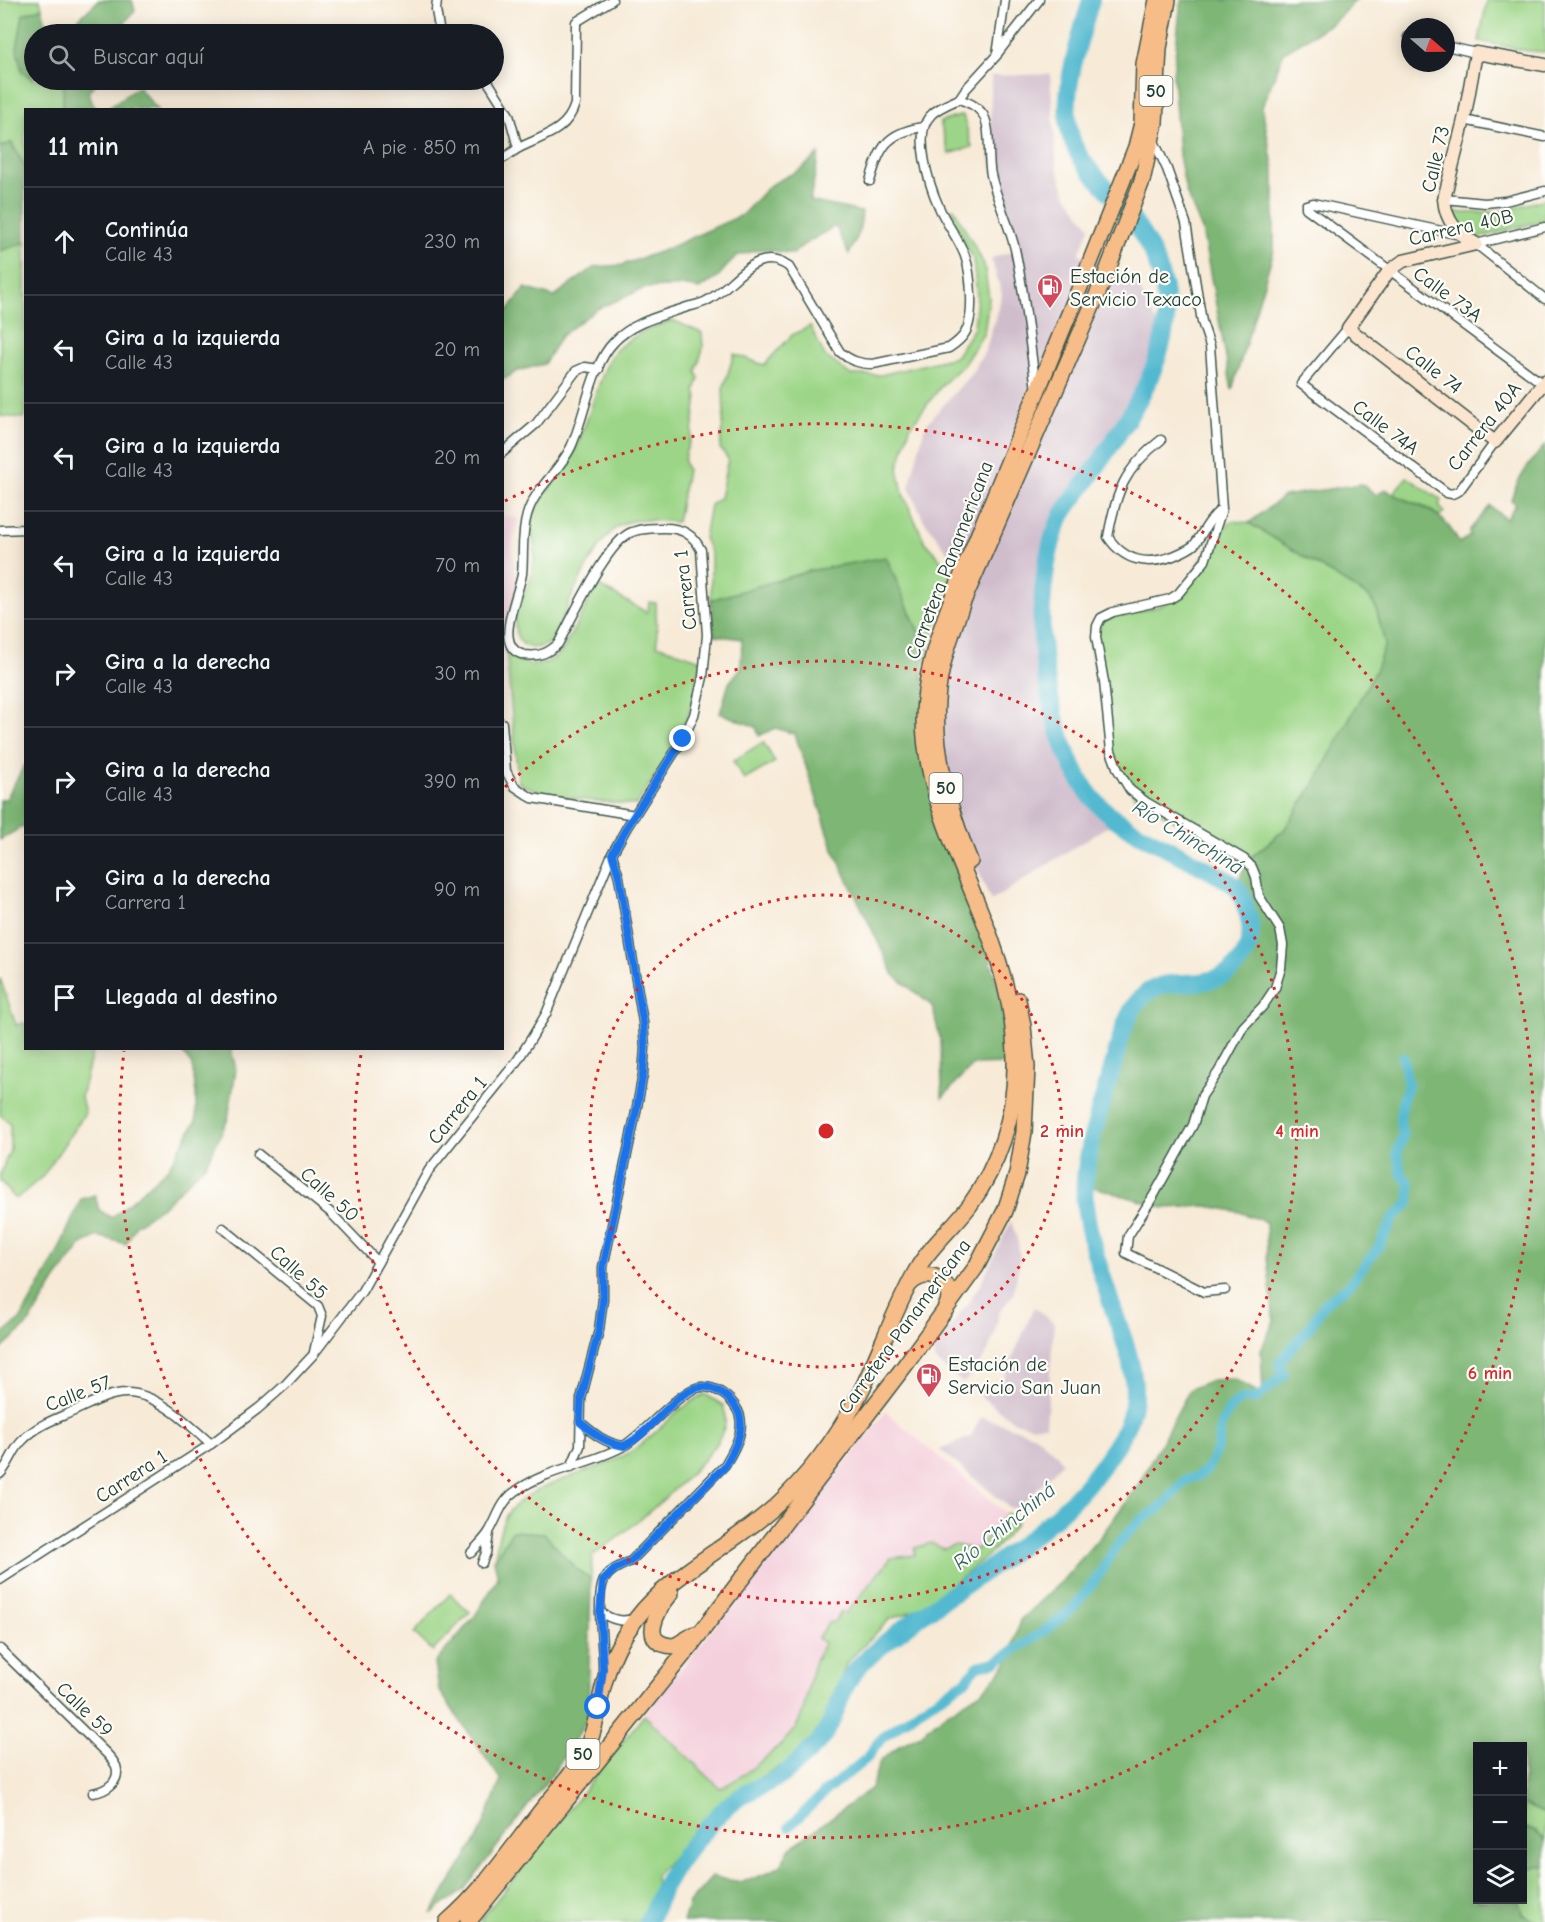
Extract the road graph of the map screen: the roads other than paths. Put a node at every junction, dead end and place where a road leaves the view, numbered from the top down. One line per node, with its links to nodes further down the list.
1 (437, 0): 7 (street)
2 (612, 0): 20 (street)
3 (1005, 0): 10 (street)
4 (1039, 0): 10 (street)
5 (1156, 0): 34 (highway, Carretera Panamericana / 50)
6 (1168, 0): 19 (highway, Carretera Panamericana / 50)
7 (438, 24)
8 (1455, 48): 9 (street)
9 (1476, 53): 11 (street); 16 (street, Calle 73)
10 (997, 54): 13 (street)
11 (1545, 65)
12 (493, 90): 15 (street)
13 (958, 99): 17 (street); 34 (street)
14 (504, 108): 20 (street)
15 (504, 108)
16 (1464, 120): 18 (street); 24 (street, Calle 73)
17 (923, 127): 22 (street); 31 (street, Carrera 1)
18 (1545, 137)
19 (1153, 138): 39 (street); 50 (highway, Carretera Panamericana / 50)
20 (518, 148): 21 (street)
21 (504, 158)
22 (870, 181)
23 (1545, 191): 24 (street)
24 (1444, 199): 26 (street, Calle 73)
25 (1545, 227): 27 (street, Carrera 40B)
26 (1460, 235): 27 (street, Calle 73); 28 (street, Calle 73A)
27 (1476, 244): 28 (street, Carrera 40B); 29 (street, Calle 73)
28 (1389, 271): 30 (street, Carrera 40B); 32 (street, Calle 73A)
29 (1545, 298)
30 (1348, 328): 33 (street, Carrera 40B); 36 (street, Calle 74)
31 (599, 369): 37 (street); 43 (street, Carrera 1)
32 (1544, 382): 36 (street, Carrera 40A)
33 (1301, 384): 38 (street, Calle 74A)
34 (1036, 393): 48 (highway, Carretera Panamericana / 50)
35 (1161, 440): 39 (street)
36 (1496, 442): 38 (street, Carrera 40A)
37 (504, 451)
38 (1452, 494)
39 (1222, 509): 49 (street)
40 (0, 530): 41 (street)
41 (24, 530)
42 (504, 747): 43 (street)
43 (635, 814): 44 (street, Carrera 1)
44 (612, 854): 47 (street, Carrera 1); 52 (street)
45 (258, 1154): 47 (street, Calle 50)
46 (223, 1227): 51 (street, Calle 55)
47 (378, 1262): 51 (street, Carrera 1)
48 (908, 1286): 50 (highway); 60 (highway, Carretera Panamericana / 50)
49 (1225, 1290)
50 (944, 1312): 64 (highway, Carretera Panamericana / 50)
51 (313, 1355): 53 (street, Carrera 1)
52 (580, 1422): 54 (street); 55 (street)
53 (211, 1444): 56 (street, Calle 57); 61 (street, Carrera 1)
54 (624, 1446): 55 (street); 62 (street)
55 (571, 1467): 57 (street)
56 (0, 1474)
57 (489, 1532): 58 (street); 59 (street)
58 (471, 1553)
59 (482, 1563)
60 (688, 1572): 63 (highway, Carretera Panamericana / 50); 64 (highway)
61 (0, 1580)
62 (600, 1612): 63 (street); 66 (street)
63 (637, 1617): 66 (highway, Carretera Panamericana / 50)
64 (705, 1627): 69 (highway, Carretera Panamericana / 50)
65 (0, 1649): 67 (street, Calle 59)
66 (598, 1707): 68 (highway, Carretera Panamericana / 50)
67 (93, 1793)
68 (447, 1922)
69 (468, 1922)

